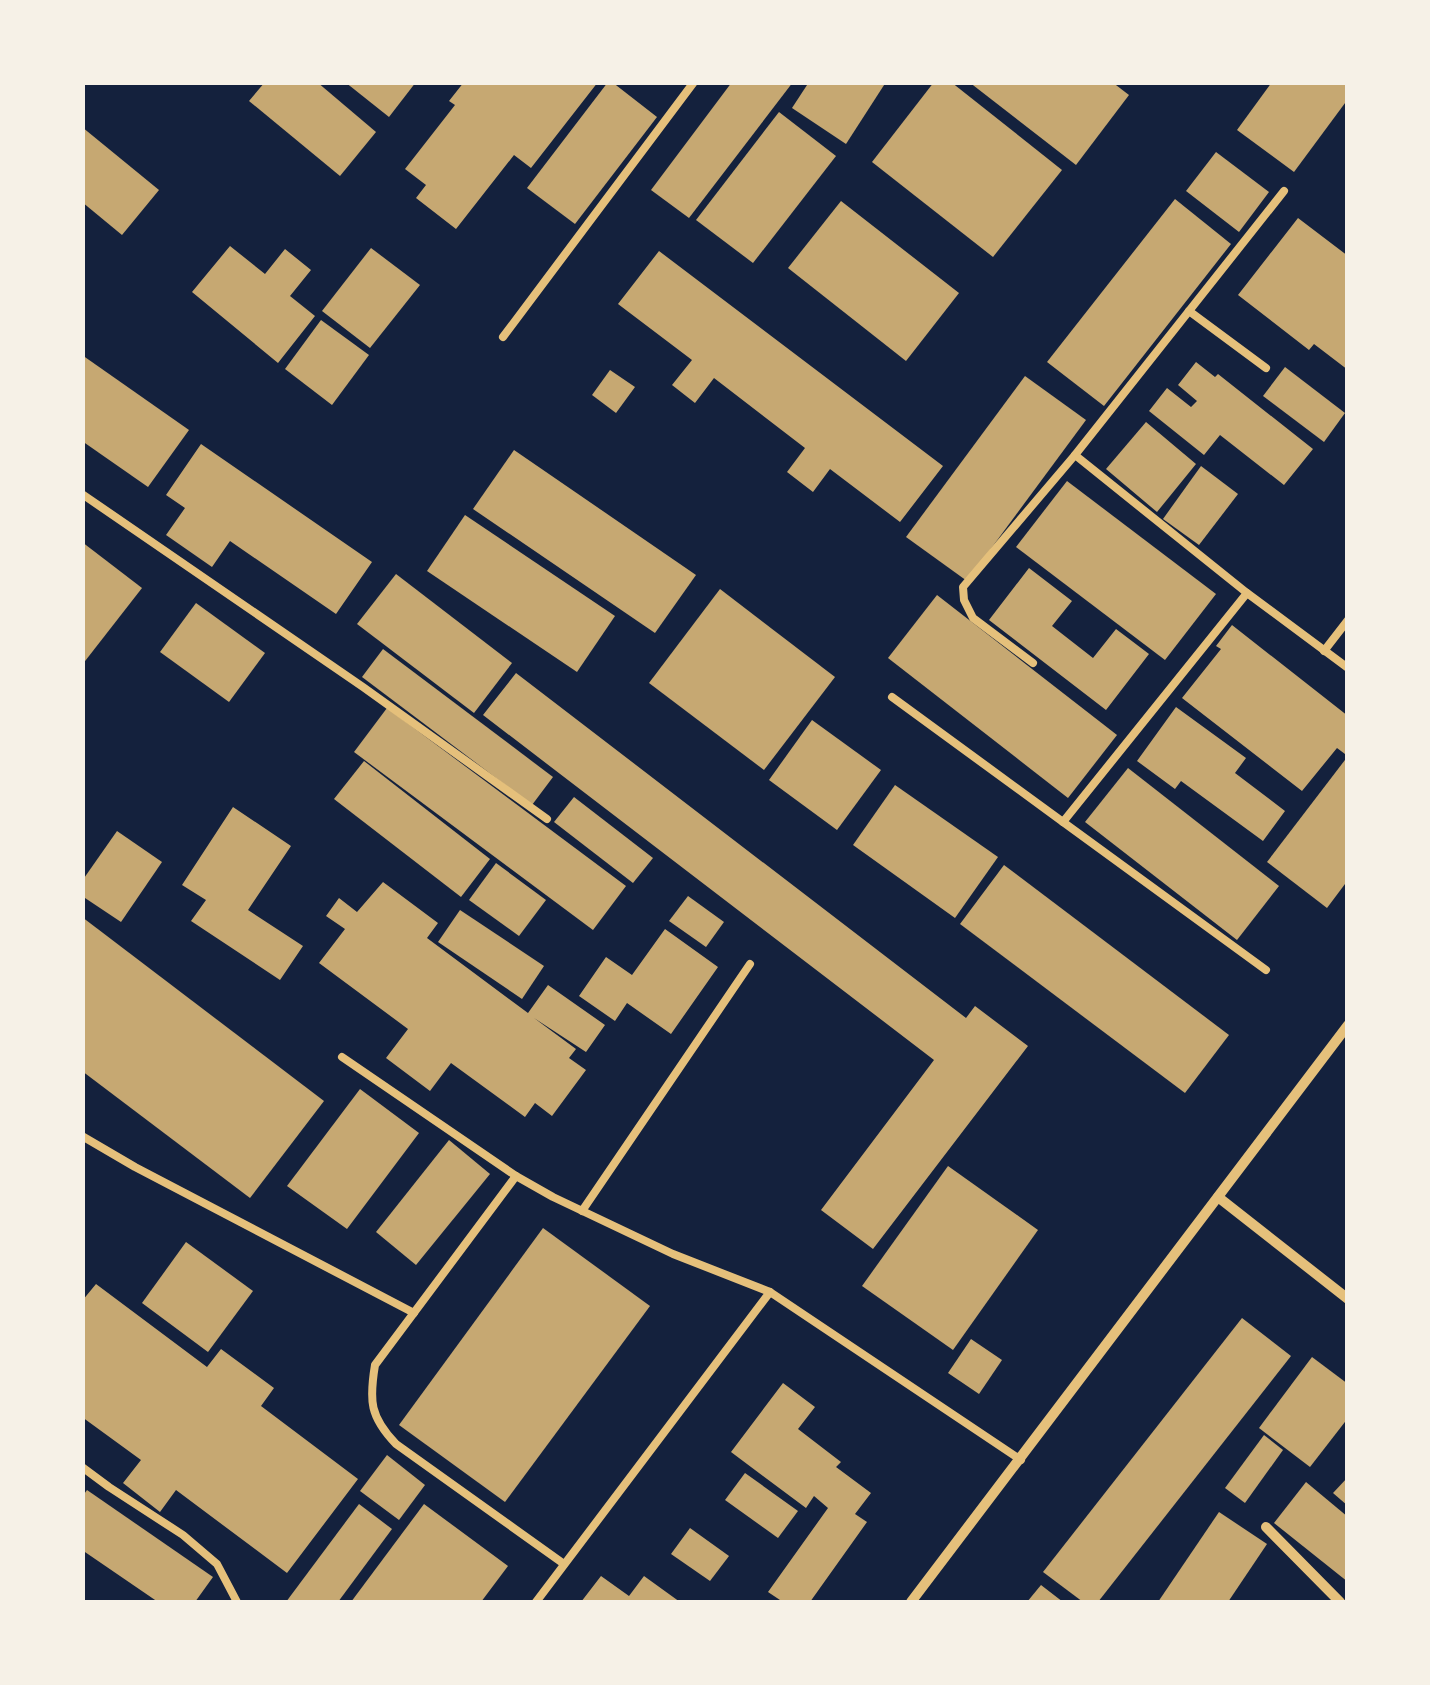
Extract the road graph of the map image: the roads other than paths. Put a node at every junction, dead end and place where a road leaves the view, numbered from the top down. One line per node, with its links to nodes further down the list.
1 (694, 82): 4 (lane)
2 (1284, 191): 3 (lane)
3 (1189, 311): 5 (lane); 6 (lane)
4 (503, 338)
5 (1266, 368)
6 (1074, 455): 8 (lane); 11 (lane)
7 (82, 494): 14 (lane)
8 (1247, 593): 10 (lane); 15 (lane)
9 (1348, 620): 10 (lane)
10 (1324, 650): 12 (lane)
11 (1033, 663)
12 (1348, 668)
13 (892, 697): 15 (lane)
14 (547, 819)
15 (1063, 822): 17 (lane)
16 (750, 964): 23 (lane)
17 (1266, 970)
18 (1348, 1025): 22 (street)
19 (342, 1056): 21 (lane)
20 (82, 1136): 26 (lane)
21 (516, 1176): 23 (lane); 26 (lane)
22 (1218, 1197): 25 (street); 27 (street)
23 (582, 1210): 24 (lane)
24 (770, 1292): 27 (lane); 30 (lane)
25 (1348, 1298)
26 (414, 1312): 30 (lane)
27 (1021, 1460): 33 (street)
28 (82, 1467): 31 (lane)
29 (1266, 1527): 34 (street)
30 (564, 1564): 32 (lane)
31 (238, 1602)
32 (536, 1602)
33 (911, 1602)
34 (1340, 1602)

